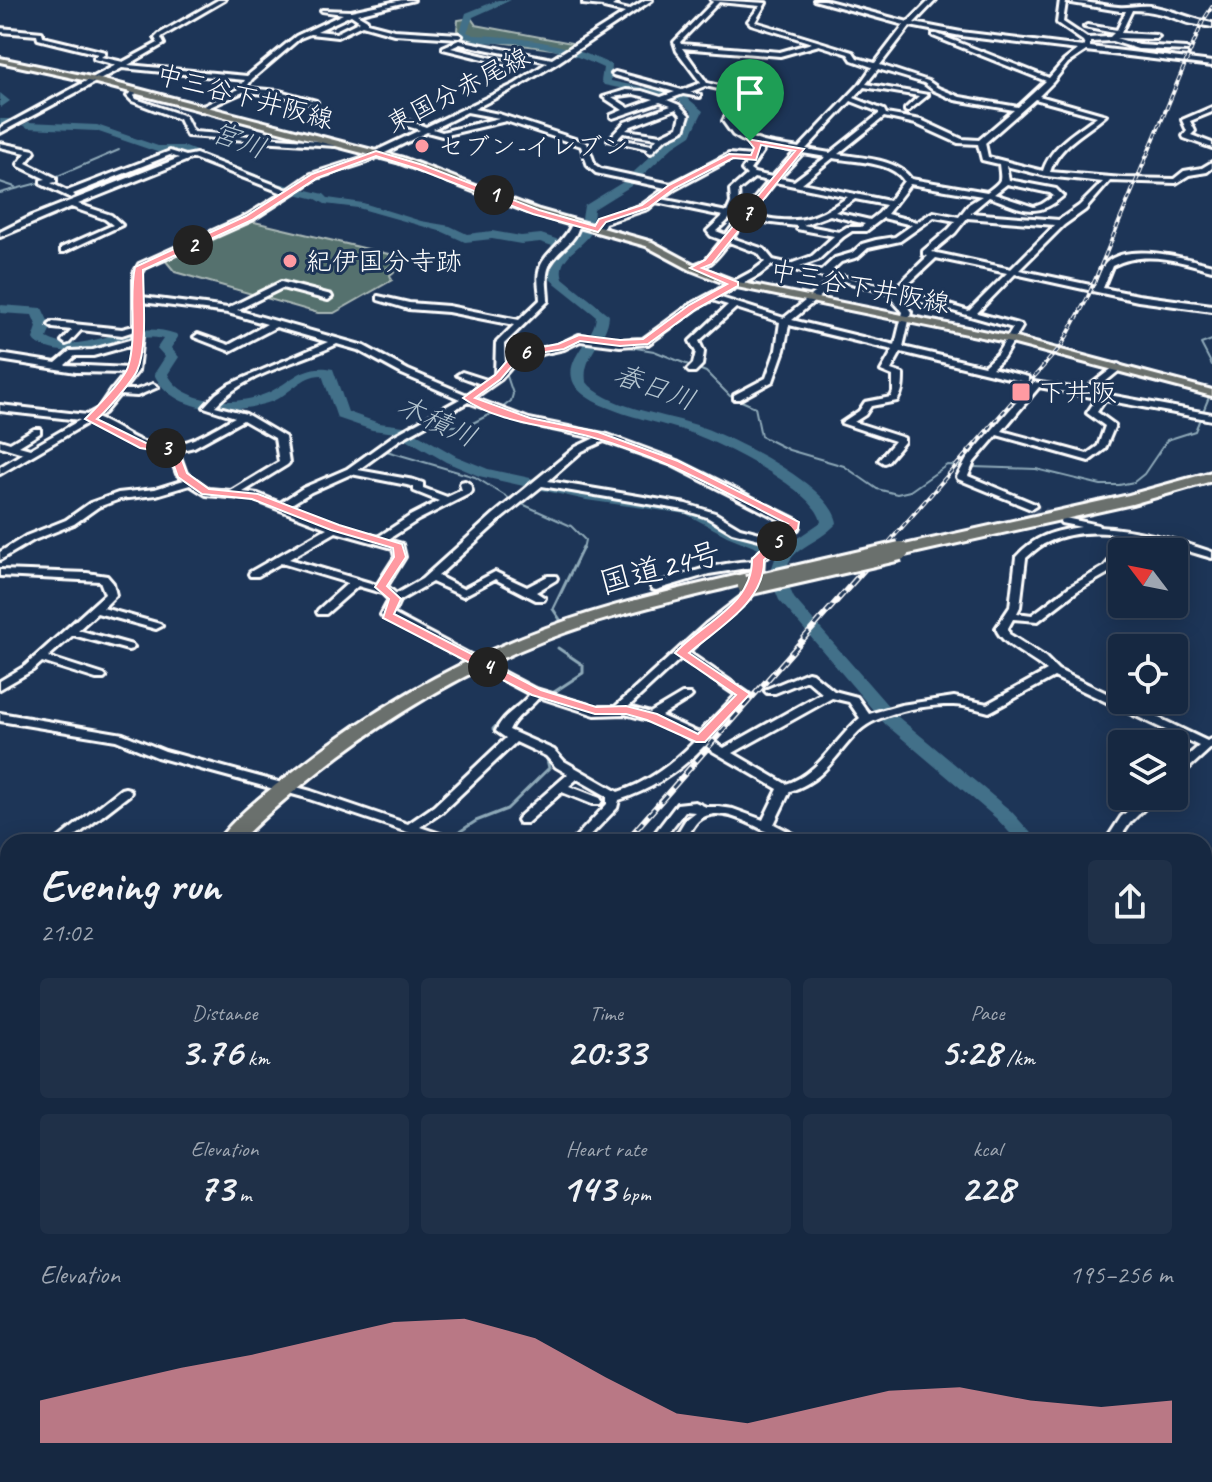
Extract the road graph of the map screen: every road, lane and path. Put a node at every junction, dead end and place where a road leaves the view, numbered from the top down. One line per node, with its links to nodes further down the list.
1 (222, 0): 37 (street)
2 (411, 0): 15 (street)
3 (649, 0): 14 (street, 東国分赤尾線)
4 (716, 0): 27 (street); 28 (street)
5 (817, 0): 17 (street)
6 (1065, 0): 10 (street); 26 (street)
7 (1150, 0): 11 (street)
8 (589, 1): 14 (street)
9 (929, 1): 17 (street)
10 (1079, 1): 12 (street)
11 (1144, 8): 12 (street); 18 (street)
12 (1129, 10): 23 (street)
13 (324, 11): 15 (street)
14 (631, 12): 35 (street, 東国分赤尾線)
15 (351, 13): 16 (street); 22 (street)
16 (361, 23): 22 (street); 24 (street)
17 (908, 24): 20 (street); 38 (street)
18 (1212, 25)
19 (1087, 27): 23 (street)
20 (927, 28): 30 (street); 42 (street)
21 (0, 30): 37 (street)
22 (310, 32): 40 (street)
23 (1115, 35): 25 (street); 26 (street); 31 (street)
24 (459, 36)
25 (1156, 37)
26 (1086, 40): 30 (street)
27 (817, 44): 28 (street); 38 (street)
28 (679, 46): 43 (street)
29 (525, 47): 32 (street)
30 (1084, 49): 36 (street); 42 (street)
31 (1186, 50)
32 (513, 54): 33 (street); 33 (street)
33 (525, 56): 35 (street)
34 (0, 60): 41 (main road, 中三谷下井阪線)
35 (555, 62): 58 (street, 東国分赤尾線)
36 (1212, 64)
37 (120, 65): 40 (street); 41 (street)
38 (878, 66): 44 (street); 56 (street)
39 (615, 74): 47 (street)
40 (249, 78): 45 (street)
41 (93, 80): 46 (main road, 中三谷下井阪線); 68 (street)
42 (1051, 81): 49 (street)
43 (705, 84): 47 (street); 52 (street)
44 (862, 85): 50 (street); 59 (street)
45 (242, 90): 53 (street); 55 (street)
46 (135, 91): 55 (main road, 中三谷下井阪線); 75 (street)
47 (679, 92): 48 (street); 51 (street)
48 (698, 96)
49 (1034, 97): 56 (street); 85 (street)
50 (849, 98): 62 (street); 78 (street)
51 (660, 99): 54 (street); 60 (street); 60 (street)
52 (734, 101): 52 (street); 73 (street)
53 (314, 102)
54 (677, 106): 61 (street); 67 (street)
55 (201, 109): 75 (main road, 中三谷下井阪線)
56 (1018, 109): 74 (street)
57 (1212, 109): 77 (street)
58 (467, 110): 65 (street); 69 (street, 東国分赤尾線)
59 (907, 110)
60 (629, 111): 63 (street)
61 (653, 115): 66 (street); 67 (street)
62 (883, 115): 74 (street); 80 (street)
63 (613, 116)
64 (400, 118): 69 (street)
65 (507, 118): 69 (street); 92 (street)
66 (637, 121): 70 (street); 71 (street)
67 (682, 125): 71 (street)
68 (0, 131)
69 (426, 131): 79 (street, 東国分赤尾線)
70 (621, 131): 72 (street); 72 (street)
71 (672, 133): 72 (street)
72 (662, 137)
73 (750, 141): 78 (street); 82 (street)
74 (981, 142): 84 (street)
75 (335, 144): 79 (main road, 中三谷下井阪線)
76 (0, 145): 94 (street)
77 (1212, 146)
78 (800, 149): 80 (street); 88 (street)
79 (376, 154): 93 (street, 東国分赤尾線); 109 (main road, 中三谷下井阪線)
80 (830, 156): 89 (street); 91 (street)
81 (186, 158): 93 (street); 94 (street); 97 (street)
82 (751, 162): 86 (street); 92 (street)
83 (1212, 164): 87 (street)
84 (1002, 165): 85 (street); 90 (street)
85 (1046, 174): 87 (street)
86 (752, 175): 88 (street); 102 (street)
87 (1105, 179): 107 (street)
88 (773, 180): 91 (street); 104 (street)
89 (908, 181): 95 (street); 99 (street)
90 (1005, 181): 95 (street); 95 (street)
91 (796, 184): 96 (street)
92 (672, 187): 98 (street)
93 (290, 190): 133 (street, 東国分赤尾線)
94 (66, 194): 97 (street)
95 (986, 194): 105 (street)
96 (854, 196): 99 (street); 101 (street)
97 (82, 200): 100 (street)
98 (656, 200): 102 (street); 111 (street)
99 (888, 203): 103 (street)
100 (71, 204): 113 (street); 116 (street)
101 (830, 213): 106 (street); 110 (street)
102 (730, 215): 104 (street); 114 (street)
103 (882, 215): 106 (street); 108 (street)
104 (744, 217): 110 (street); 114 (street)
105 (962, 217): 107 (street); 108 (street); 117 (street)
106 (871, 223): 112 (street)
107 (1061, 223): 124 (street)
108 (917, 224): 115 (street)
109 (578, 225): 111 (main road, 中三谷下井阪線); 142 (street)
110 (800, 227): 112 (street)
111 (597, 229): 122 (main road, 中三谷下井阪線)
112 (843, 234): 115 (street); 121 (street)
113 (0, 235)
114 (726, 240): 119 (street); 122 (street)
115 (876, 242): 125 (street)
116 (64, 250)
117 (934, 255): 124 (street); 129 (street)
118 (1212, 257): 120 (street)
119 (770, 262): 121 (street); 127 (street)
120 (1199, 264): 123 (street); 128 (street)
121 (790, 267): 125 (street)
122 (694, 268): 127 (main road, 中三谷下井阪線)
123 (1212, 268)
124 (1015, 272): 128 (street); 138 (street)
125 (823, 274): 126 (street)
126 (838, 278): 129 (street); 134 (street)
127 (735, 284): 131 (street); 134 (main road, 中三谷下井阪線)
128 (1099, 287): 136 (street)
129 (895, 293): 138 (street); 139 (street)
130 (328, 297): 137 (street)
131 (711, 297): 135 (street); 159 (street)
132 (381, 298): 142 (street)
133 (139, 299): 137 (street); 146 (street)
134 (812, 300): 139 (main road, 中三谷下井阪線); 140 (street)
135 (735, 304): 140 (street); 155 (street)
136 (1212, 308)
137 (229, 311): 141 (street)
138 (971, 314): 149 (street)
139 (907, 318): 149 (main road, 中三谷下井阪線); 152 (street)
140 (785, 321): 152 (street); 167 (street)
141 (276, 323): 147 (street); 151 (street)
142 (519, 323): 159 (street)
143 (53, 325): 144 (street)
144 (78, 328): 145 (street); 150 (street)
145 (101, 330): 146 (street); 148 (street)
146 (138, 333): 154 (street); 158 (street)
147 (198, 337)
148 (93, 339)
149 (1012, 340): 156 (main road, 中三谷下井阪線); 157 (street)
150 (66, 341)
151 (336, 341): 169 (street); 171 (street)
152 (898, 349): 157 (street); 181 (street)
153 (0, 357): 154 (street)
154 (58, 366): 158 (street)
155 (695, 367)
156 (1118, 367): 165 (main road, 中三谷下井阪線); 166 (street)
157 (986, 369): 161 (street)
158 (133, 371): 164 (street)
159 (503, 371): 162 (street)
160 (462, 375): 162 (street)
161 (1025, 379)
162 (489, 384): 169 (street)
163 (153, 387): 164 (street)
164 (114, 392): 173 (street)
165 (1212, 393)
166 (1085, 394): 168 (street); 175 (street)
167 (737, 397)
168 (1102, 397): 172 (street); 175 (street)
169 (468, 398): 176 (street); 184 (street)
170 (0, 408): 173 (street)
171 (243, 416): 179 (street); 189 (street)
172 (1205, 416)
173 (91, 419): 179 (street); 180 (street)
174 (37, 431): 178 (street)
175 (996, 432): 191 (street)
176 (605, 437): 188 (street); 199 (street)
177 (0, 443): 178 (street)
178 (12, 446): 180 (street)
179 (173, 449): 186 (street)
180 (30, 452): 183 (street)
181 (884, 460)
182 (1212, 467): 200 (highway, 国道24号)
183 (0, 471)
184 (350, 471): 190 (street); 192 (street)
185 (1212, 476): 200 (highway, 国道24号)
186 (188, 482): 189 (street); 202 (street)
187 (465, 484): 190 (street)
188 (537, 486): 199 (street); 208 (street)
189 (233, 494): 192 (street)
190 (447, 501): 198 (street)
191 (1031, 506)
192 (280, 507): 194 (street)
193 (1065, 521): 195 (street)
194 (335, 528): 198 (street); 203 (street)
195 (1102, 530): 196 (street); 217 (street)
196 (1138, 534): 197 (street); 201 (street)
197 (1134, 538)
198 (380, 540): 213 (street)
199 (778, 541): 205 (street)
200 (901, 547): 205 (highway, 国道24号, bridge)
201 (1212, 555)
202 (0, 557)
203 (282, 560): 207 (street); 210 (street)
204 (1108, 569): 217 (street)
205 (754, 571): 211 (street); 221 (street); 223 (highway, 国道24号)
206 (0, 573): 215 (street)
207 (254, 574)
208 (431, 577): 212 (street); 213 (street)
209 (552, 578): 212 (street)
210 (354, 584): 213 (street); 216 (street)
211 (656, 587)
212 (527, 592): 214 (street)
213 (390, 595): 223 (street)
214 (540, 598)
215 (94, 609): 218 (street); 219 (street)
216 (322, 612)
217 (1012, 615): 224 (street)
218 (156, 626)
219 (70, 631): 220 (street); 222 (street)
220 (128, 647)
221 (681, 653): 231 (street); 236 (street)
222 (41, 658): 225 (street); 226 (street)
223 (486, 666): 230 (street); 243 (highway, 国道24号)
224 (1054, 672): 234 (street); 237 (street)
225 (100, 677)
226 (0, 686)
227 (771, 691): 228 (street)
228 (830, 694): 234 (street); 238 (street)
229 (686, 696): 233 (street)
230 (540, 697): 231 (street); 235 (street)
231 (618, 710): 233 (street)
232 (0, 717): 243 (street)
233 (652, 717): 236 (street)
234 (869, 718): 242 (street)
235 (512, 739): 240 (street); 251 (street)
236 (701, 740): 238 (street); 245 (street)
237 (1210, 744): 239 (street)
238 (723, 754): 242 (street)
239 (1188, 763)
240 (576, 773): 241 (street); 245 (street)
241 (561, 787): 246 (street); 249 (street)
242 (785, 788): 250 (street)
243 (290, 791): 251 (street); 253 (highway, 国道24号); 254 (highway, 国道24号)
244 (125, 792): 252 (street)
245 (614, 798): 256 (street)
246 (596, 801)
247 (1136, 810): 260 (street)
248 (704, 812): 250 (street); 257 (street); 258 (street)
249 (523, 820)
250 (767, 825): 259 (street)
251 (410, 828): 255 (street)
252 (70, 834)
253 (237, 834)
254 (251, 834)
255 (427, 834)
256 (585, 834)
257 (660, 834)
258 (684, 834)
259 (783, 834)
260 (1116, 834)

